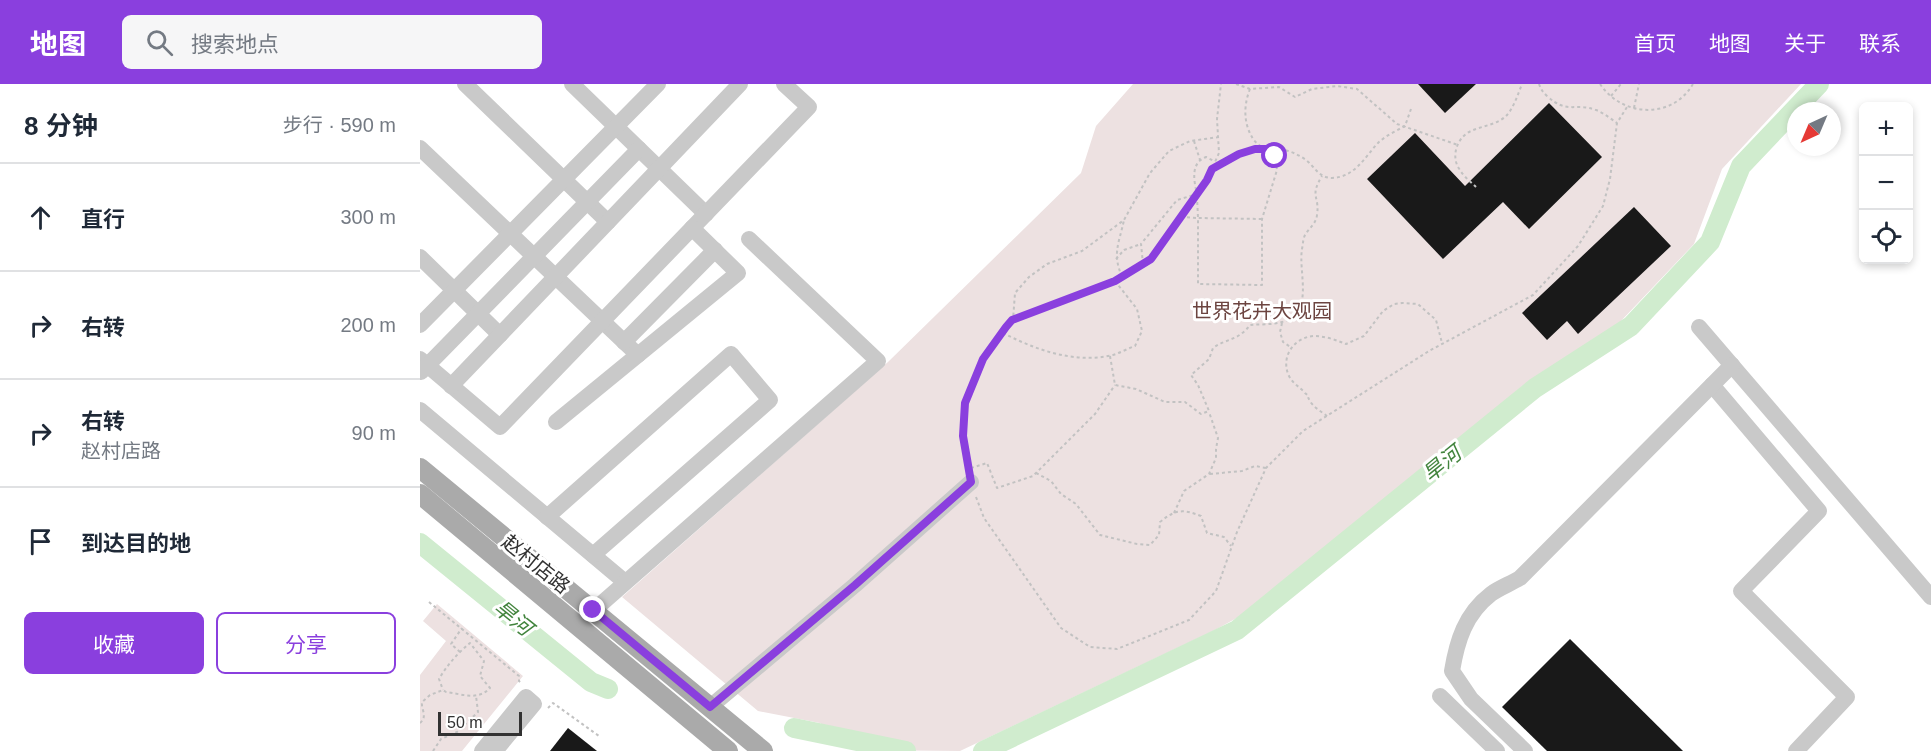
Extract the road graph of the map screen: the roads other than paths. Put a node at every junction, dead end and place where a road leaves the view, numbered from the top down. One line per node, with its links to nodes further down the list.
1 (465, 84): 10 (street)
2 (572, 84): 6 (street)
3 (658, 84): 6 (street)
4 (740, 84): 9 (street)
5 (784, 84): 12 (street)
6 (616, 127): 8 (street); 10 (street)
7 (420, 148): 15 (street)
8 (639, 149): 9 (street); 11 (street)
9 (659, 168): 12 (street); 13 (street)
10 (563, 180): 11 (street); 15 (street)
11 (586, 203): 13 (street); 18 (street)
12 (706, 214): 14 (street)
13 (608, 222): 20 (street)
14 (692, 228): 17 (street); 23 (street)
15 (510, 234): 18 (street); 21 (street)
16 (749, 239): 40 (street)
17 (715, 250): 27 (street); 28 (street)
18 (534, 256): 20 (street); 22 (street)
19 (420, 257): 21 (street)
20 (556, 276): 23 (street); 26 (street)
21 (454, 290): 22 (street); 24 (street)
22 (478, 313): 26 (street); 30 (street)
23 (603, 321): 27 (street); 32 (street)
24 (420, 325)
25 (1699, 327): 29 (street)
26 (500, 334): 32 (street)
27 (624, 342): 28 (street)
28 (638, 355): 34 (street)
29 (1732, 365): 31 (street); 41 (street)
30 (422, 366): 32 (street)
31 (1712, 385): 50 (street); 51 (street)
32 (451, 386)
33 (420, 410): 38 (street)
34 (556, 423)
35 (420, 468): 42 (main road, 赵村店路)
36 (970, 475): 44 (street)
37 (420, 494): 47 (main road, 赵村店路)
38 (547, 517): 39 (street); 39 (street)
39 (593, 555): 40 (street)
40 (626, 582): 42 (street)
41 (1931, 597)
42 (593, 610): 44 (main road, 赵村店路)
43 (1440, 696): 49 (street)
44 (710, 707): 48 (main road, 赵村店路)
45 (482, 751): 46 (street)
46 (495, 751)
47 (728, 751)
48 (763, 751)
49 (1497, 751)
50 (1526, 751)
51 (1796, 751)

